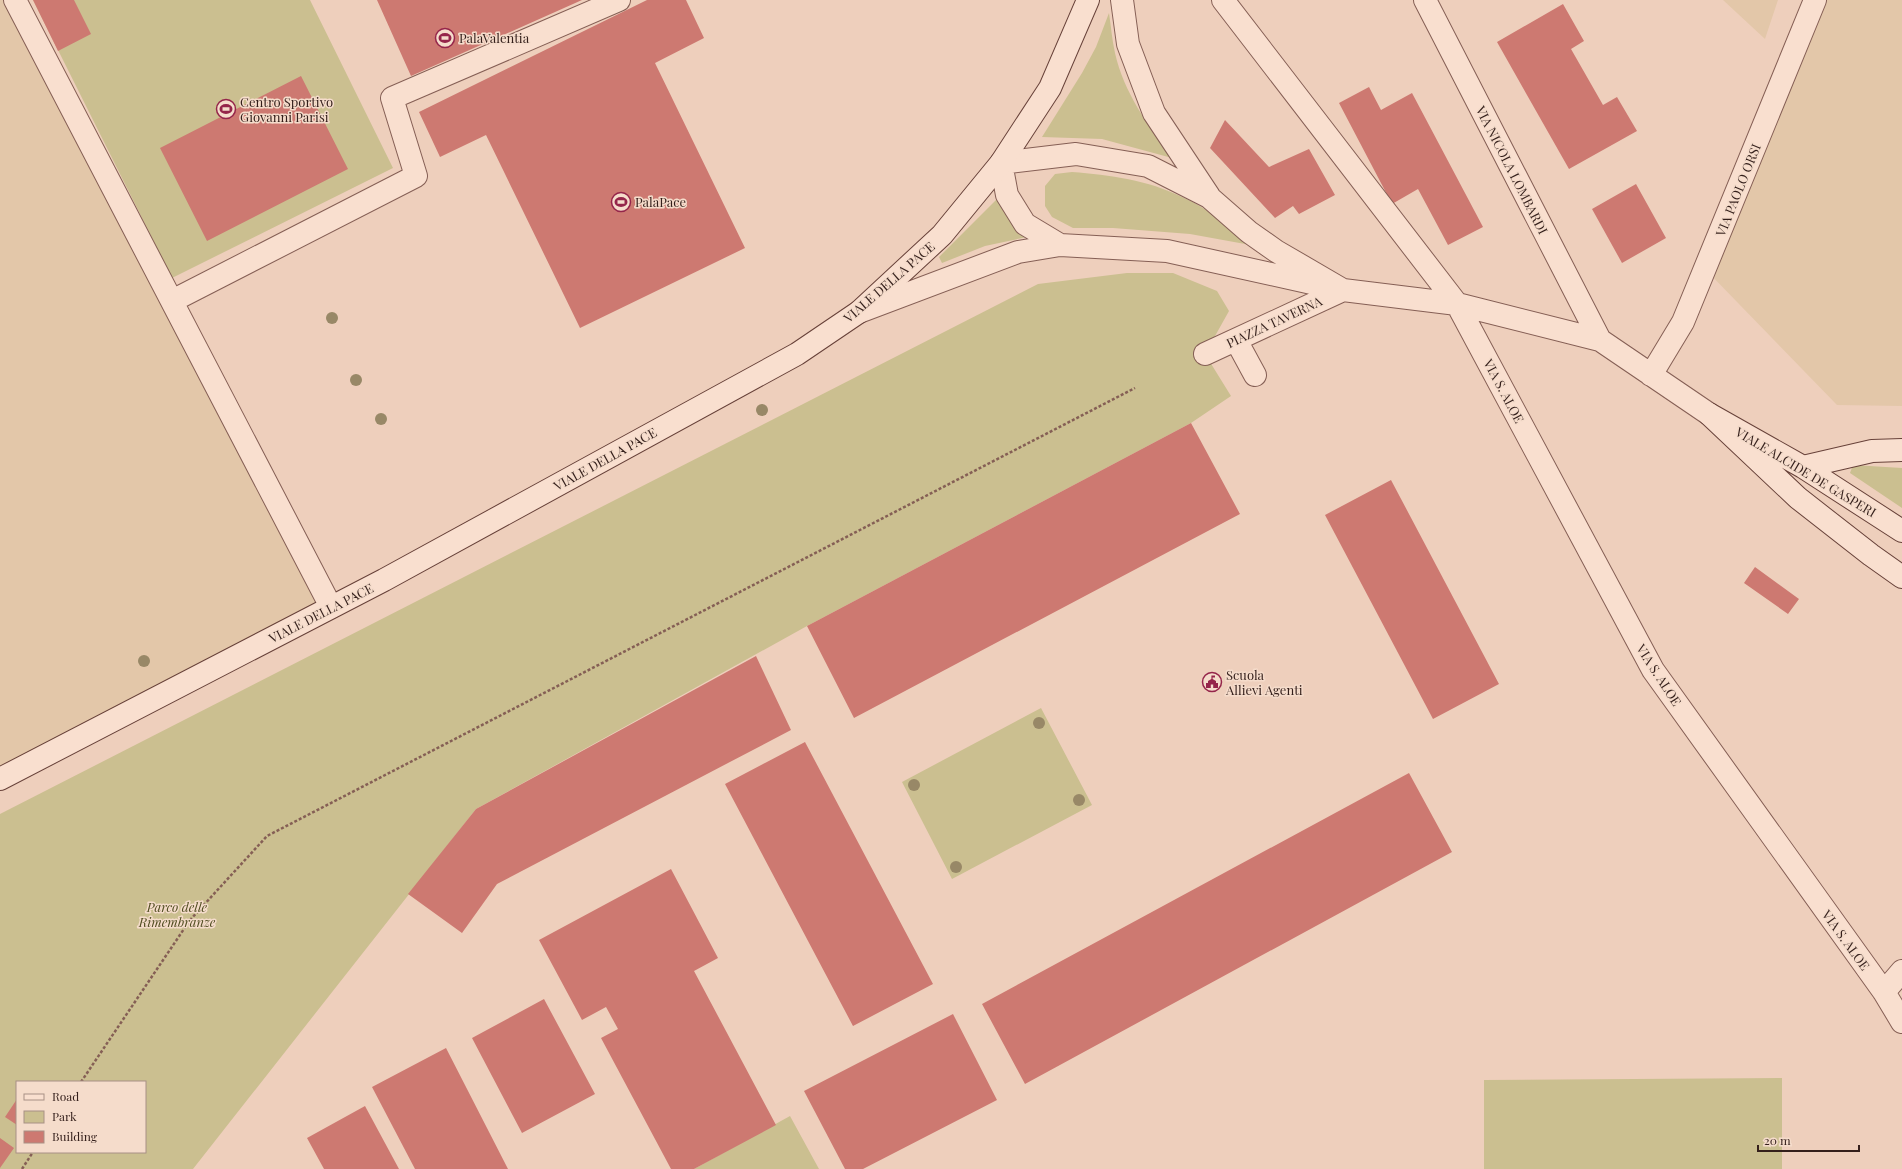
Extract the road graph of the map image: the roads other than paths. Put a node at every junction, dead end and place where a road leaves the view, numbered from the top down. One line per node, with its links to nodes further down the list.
1 (15, 0): 12 (street)
2 (619, 0): 12 (street)
3 (1088, 0): 8 (street, VIALE DELLA PACE)
4 (1122, 0): 9 (street)
5 (1223, 0): 13 (street, VIA S. ALOE)
6 (1425, 0): 16 (street, VIA NICOLA LOMBARDI)
7 (1815, 0): 19 (street, VIA PAOLO ORSI)
8 (1001, 163): 9 (street); 10 (street); 14 (street, VIALE DELLA PACE)
9 (1209, 197): 11 (street)
10 (1060, 245): 11 (street, VIALE ALCIDE DE GASPERI); 14 (street, VIALE ALCIDE DE GASPERI)
11 (1343, 290): 13 (street, VIALE ALCIDE DE GASPERI); 15 (street, PIAZZA TAVERNA)
12 (172, 301): 25 (street)
13 (1457, 304): 16 (street, VIALE ALCIDE DE GASPERI); 28 (street, VIA S. ALOE)
14 (859, 312): 25 (street, VIALE DELLA PACE)
15 (1236, 340): 17 (street, PIAZZA TAVERNA); 18 (street)
16 (1600, 340): 19 (street, VIALE ALCIDE DE GASPERI)
17 (1205, 354)
18 (1255, 375)
19 (1651, 375): 20 (street, VIALE ALCIDE DE GASPERI)
20 (1709, 414): 22 (street, VIALE ALCIDE DE GASPERI); 24 (street, VIALE ALCIDE DE GASPERI)
21 (1902, 450): 22 (street)
22 (1803, 467): 23 (street, VIALE ALCIDE DE GASPERI)
23 (1902, 531)
24 (1902, 577)
25 (331, 608): 26 (street, VIALE DELLA PACE)
26 (0, 779)
27 (1902, 971): 28 (street)
28 (1884, 992): 29 (street, VIA S. ALOE)
29 (1902, 1022)

